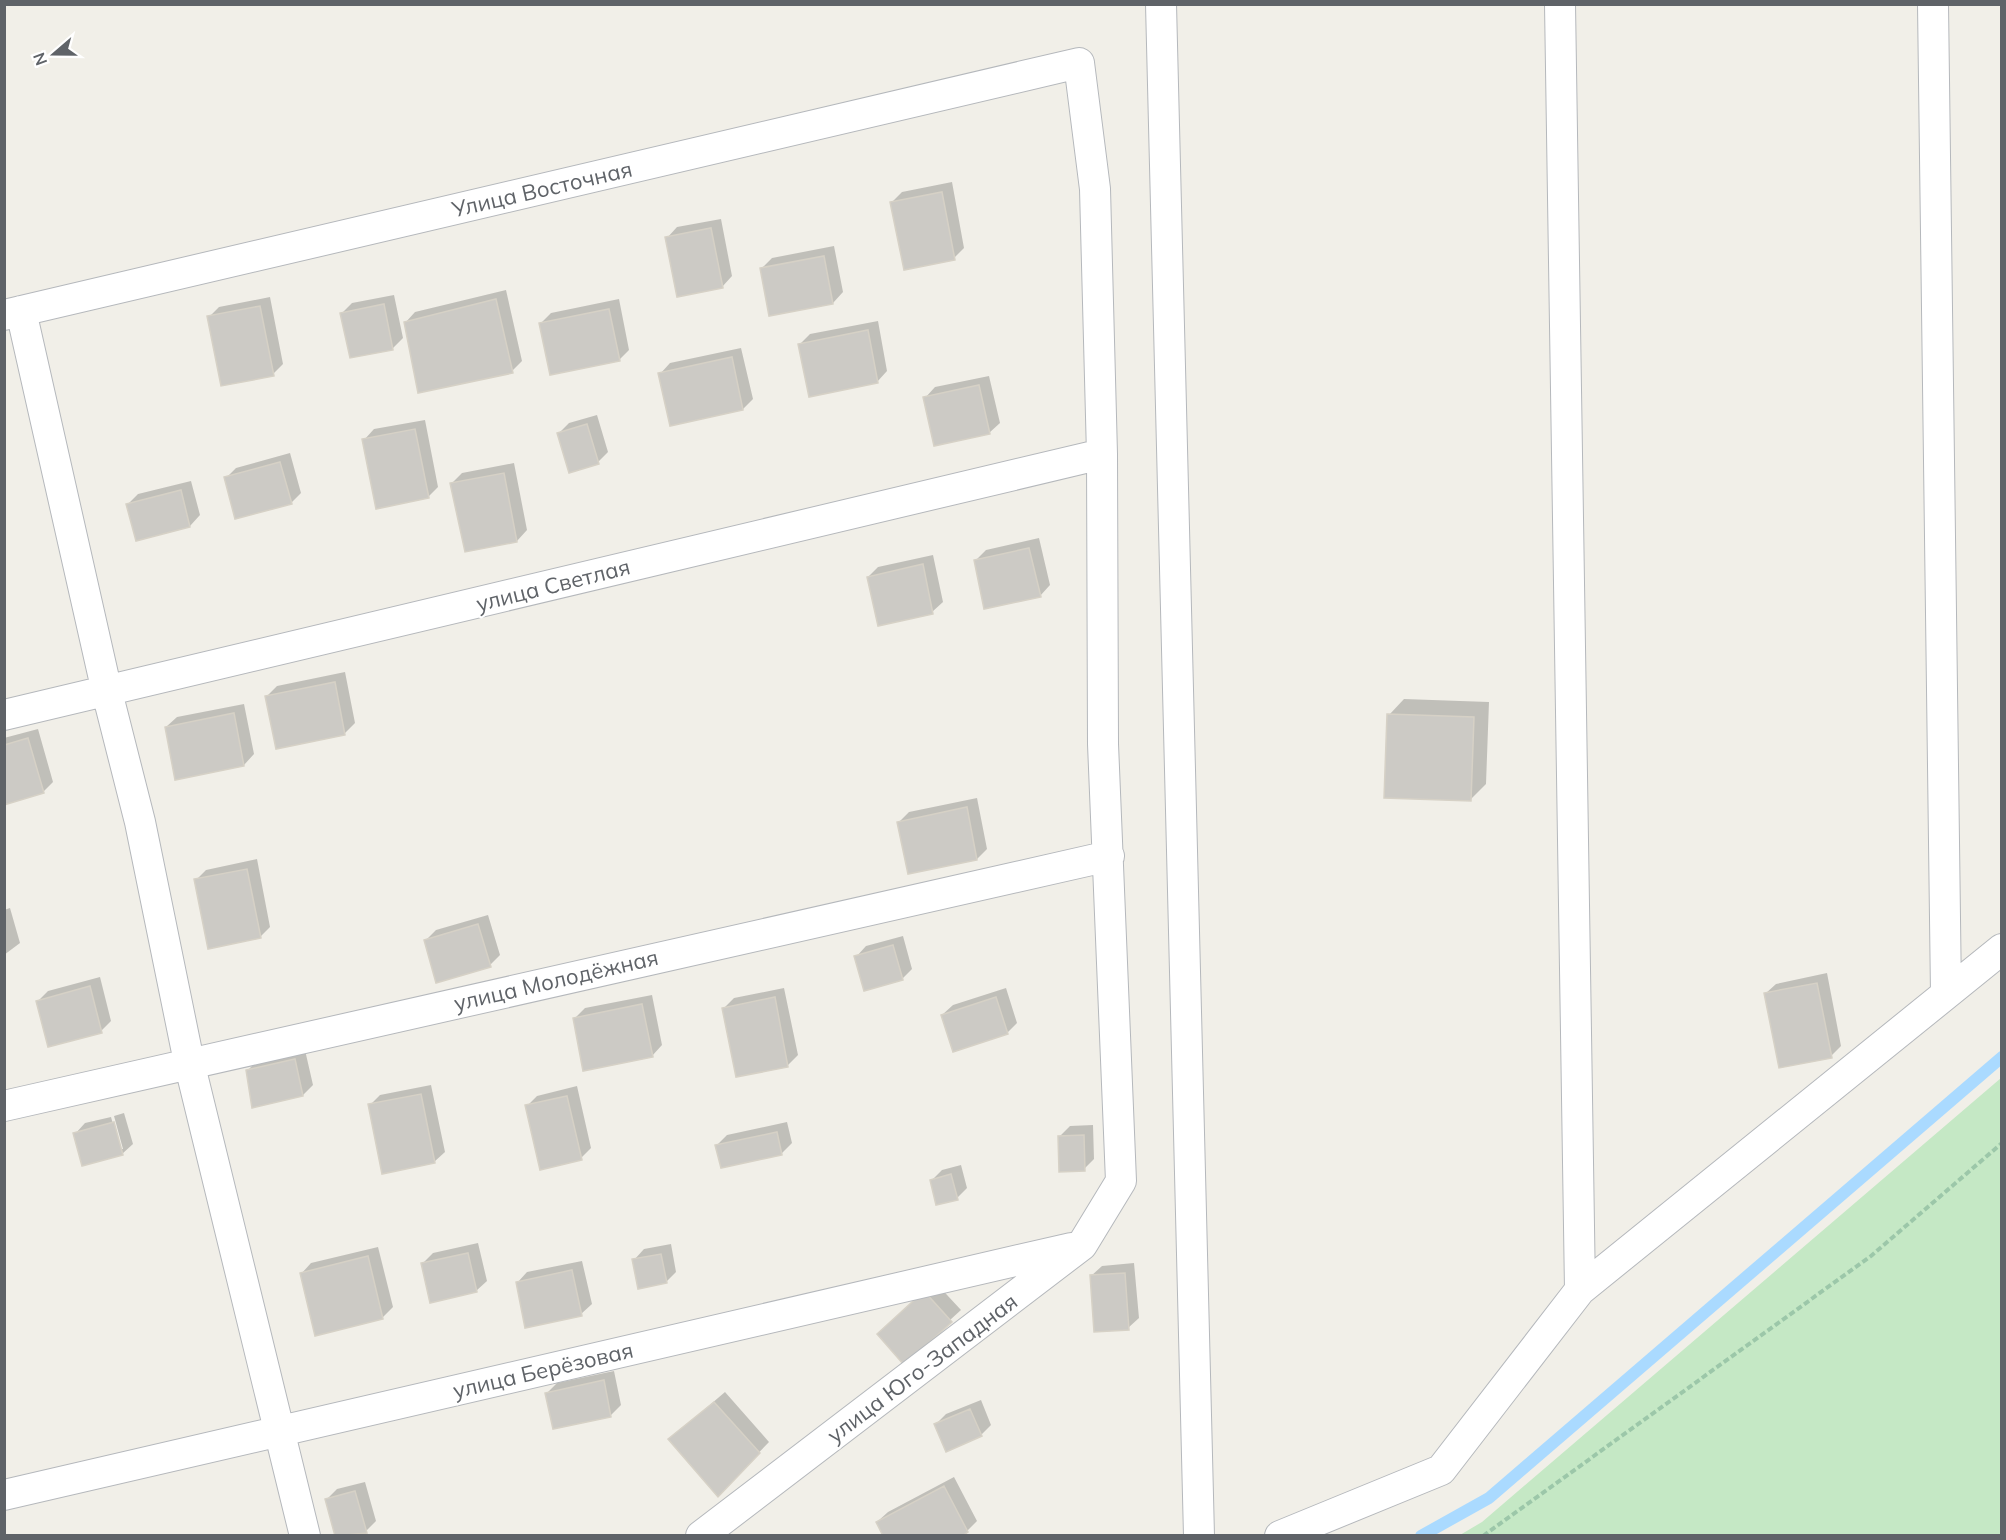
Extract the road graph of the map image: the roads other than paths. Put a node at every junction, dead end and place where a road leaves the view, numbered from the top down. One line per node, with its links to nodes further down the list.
1 (1161, 4): 19 (street)
2 (1560, 4): 14 (street)
3 (1933, 4): 10 (street)
4 (13, 313): 5 (street, Улица Восточная); 6 (street)
5 (1102, 454): 6 (street, улица Светлая); 8 (street)
6 (107, 692): 7 (street, улица Светлая); 11 (street)
7 (4, 715)
8 (1109, 856): 11 (street, улица Молодёжная); 13 (street, улица Юго-Западная)
9 (2001, 949): 10 (street)
10 (1946, 994): 14 (street)
11 (189, 1062): 12 (street, улица Молодёжная); 15 (street)
12 (4, 1106)
13 (1082, 1245): 15 (street, улица Берёзовая); 18 (street, улица Юго-Западная)
14 (1580, 1290): 20 (street)
15 (279, 1431): 16 (street, улица Берёзовая); 17 (street)
16 (4, 1495)
17 (305, 1536)
18 (701, 1536)
19 (1199, 1536)
20 (1280, 1536)

